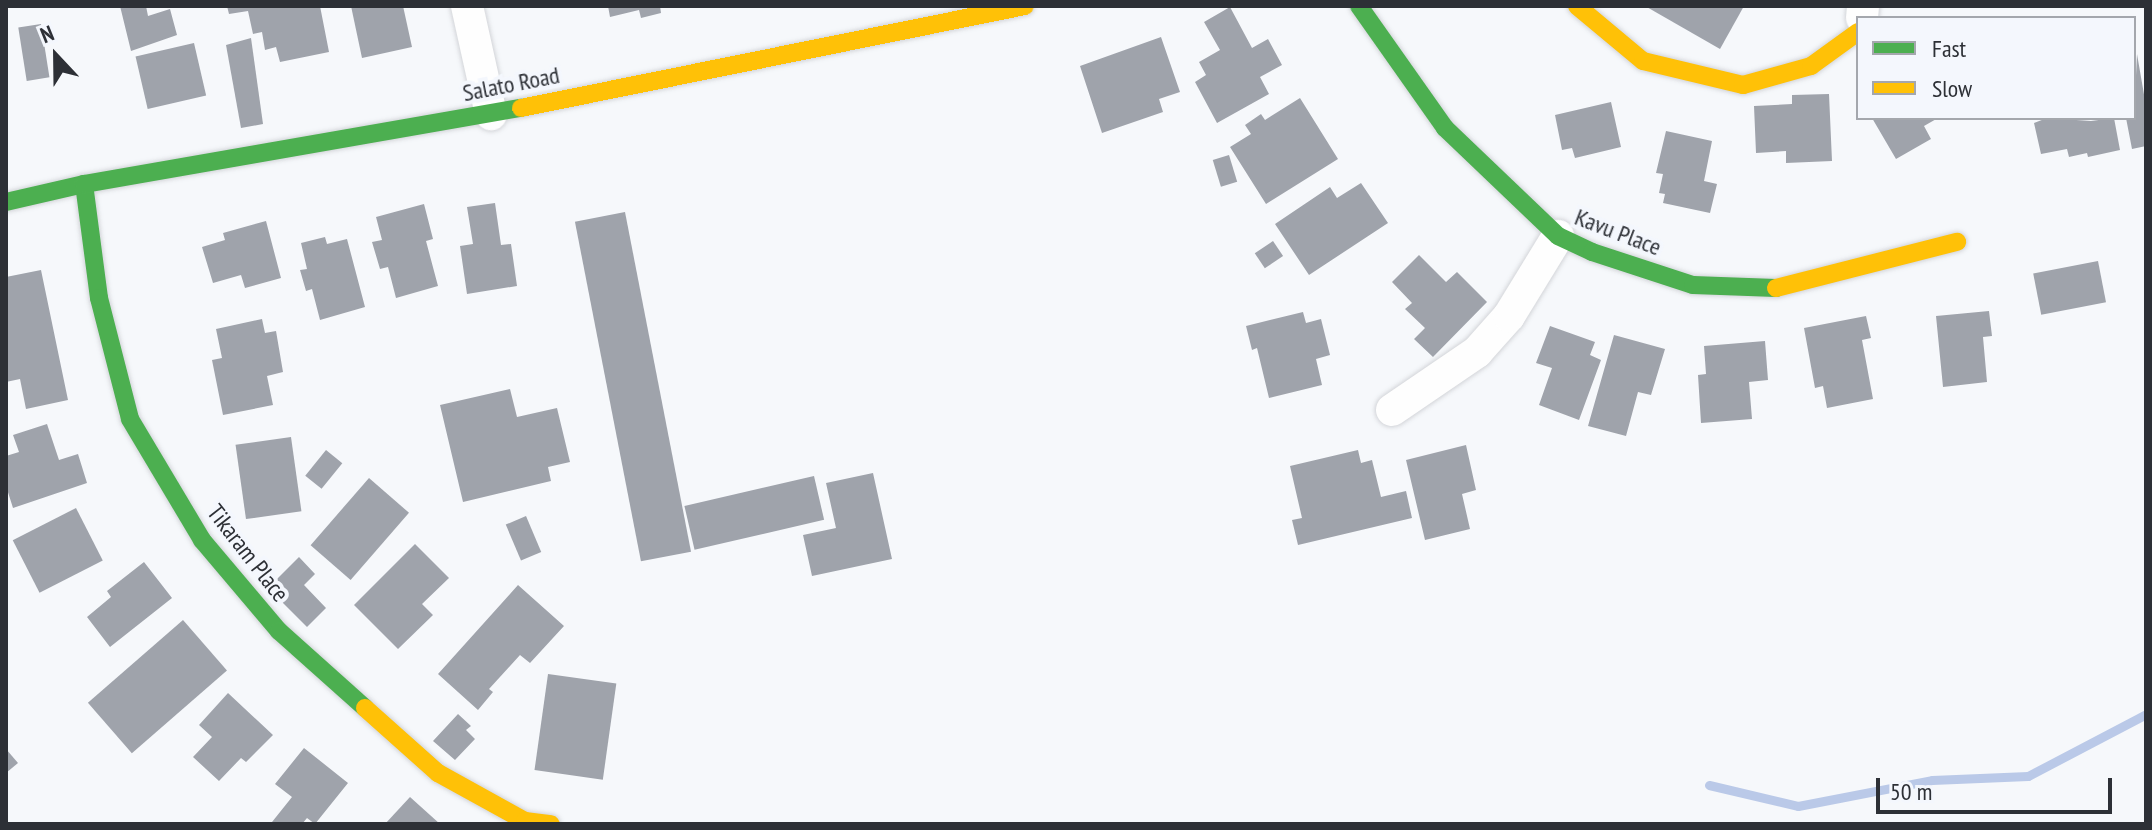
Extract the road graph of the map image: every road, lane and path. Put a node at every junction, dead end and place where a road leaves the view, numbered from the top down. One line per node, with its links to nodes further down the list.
1 (467, 6): 6 (street)
2 (1025, 6): 6 (street, Salato Road)
3 (1359, 6): 9 (street, Kavu Place)
4 (1577, 6): 5 (street)
5 (1856, 33)
6 (491, 114): 7 (street, Salato Road)
7 (84, 184): 8 (street, Salato Road); 12 (street, Tikaram Place)
8 (6, 202)
9 (1558, 236): 10 (street, Kavu Place); 11 (street)
10 (1957, 242)
11 (1392, 410)
12 (551, 824)

